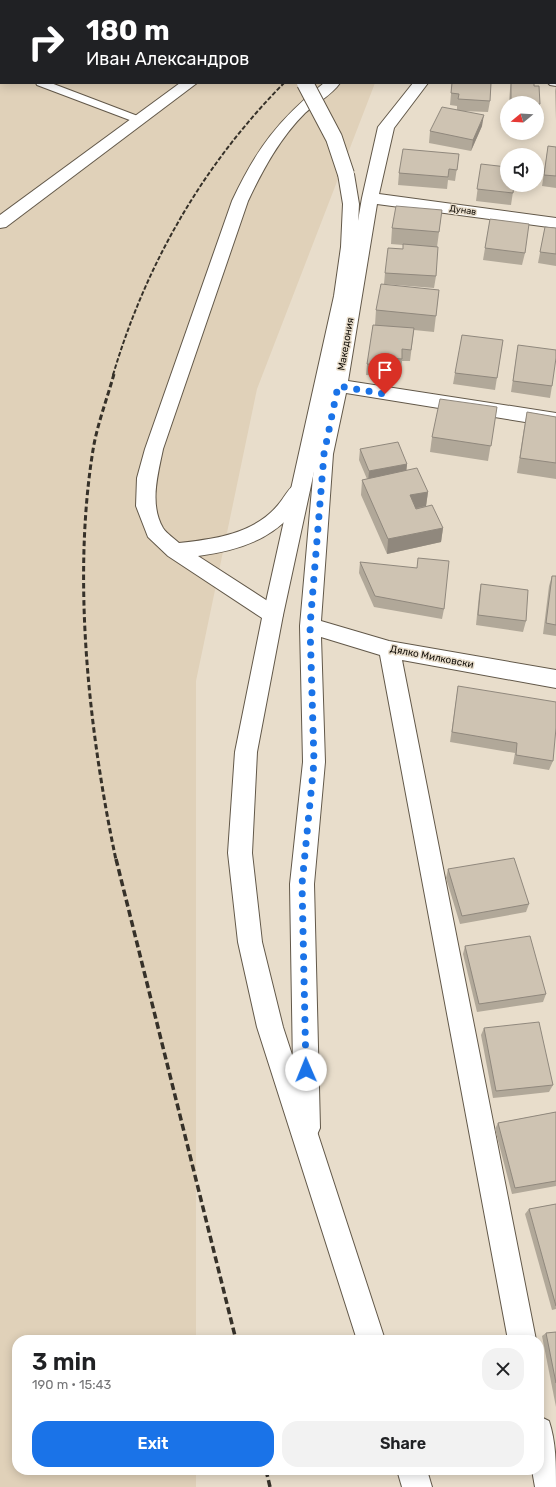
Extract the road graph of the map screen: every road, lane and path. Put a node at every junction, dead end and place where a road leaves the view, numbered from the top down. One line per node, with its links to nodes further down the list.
1 (44, 84): 6 (lane)
2 (189, 84): 6 (street)
3 (306, 84): 12 (street, bridge)
4 (332, 84): 13 (street)
5 (420, 84): 7 (street, Македония)
6 (139, 120): 9 (street)
7 (370, 198): 8 (street, Дунав); 10 (street, Македония)
8 (556, 222)
9 (0, 224)
10 (338, 386): 11 (street); 15 (street, Македония)
11 (556, 420)
12 (300, 489): 13 (street); 14 (street)
13 (175, 551): 14 (street)
14 (273, 615): 18 (street)
15 (310, 626): 16 (street, Дялко Милковски); 18 (street, Македония)
16 (389, 649): 17 (street, Дялко Милковски); 20 (street)
17 (556, 679)
18 (308, 1146): 19 (street)
19 (369, 1335)
20 (521, 1335)
21 (544, 1456): 24 (street)
22 (413, 1475): 23 (street)
23 (417, 1487)
24 (550, 1487)

